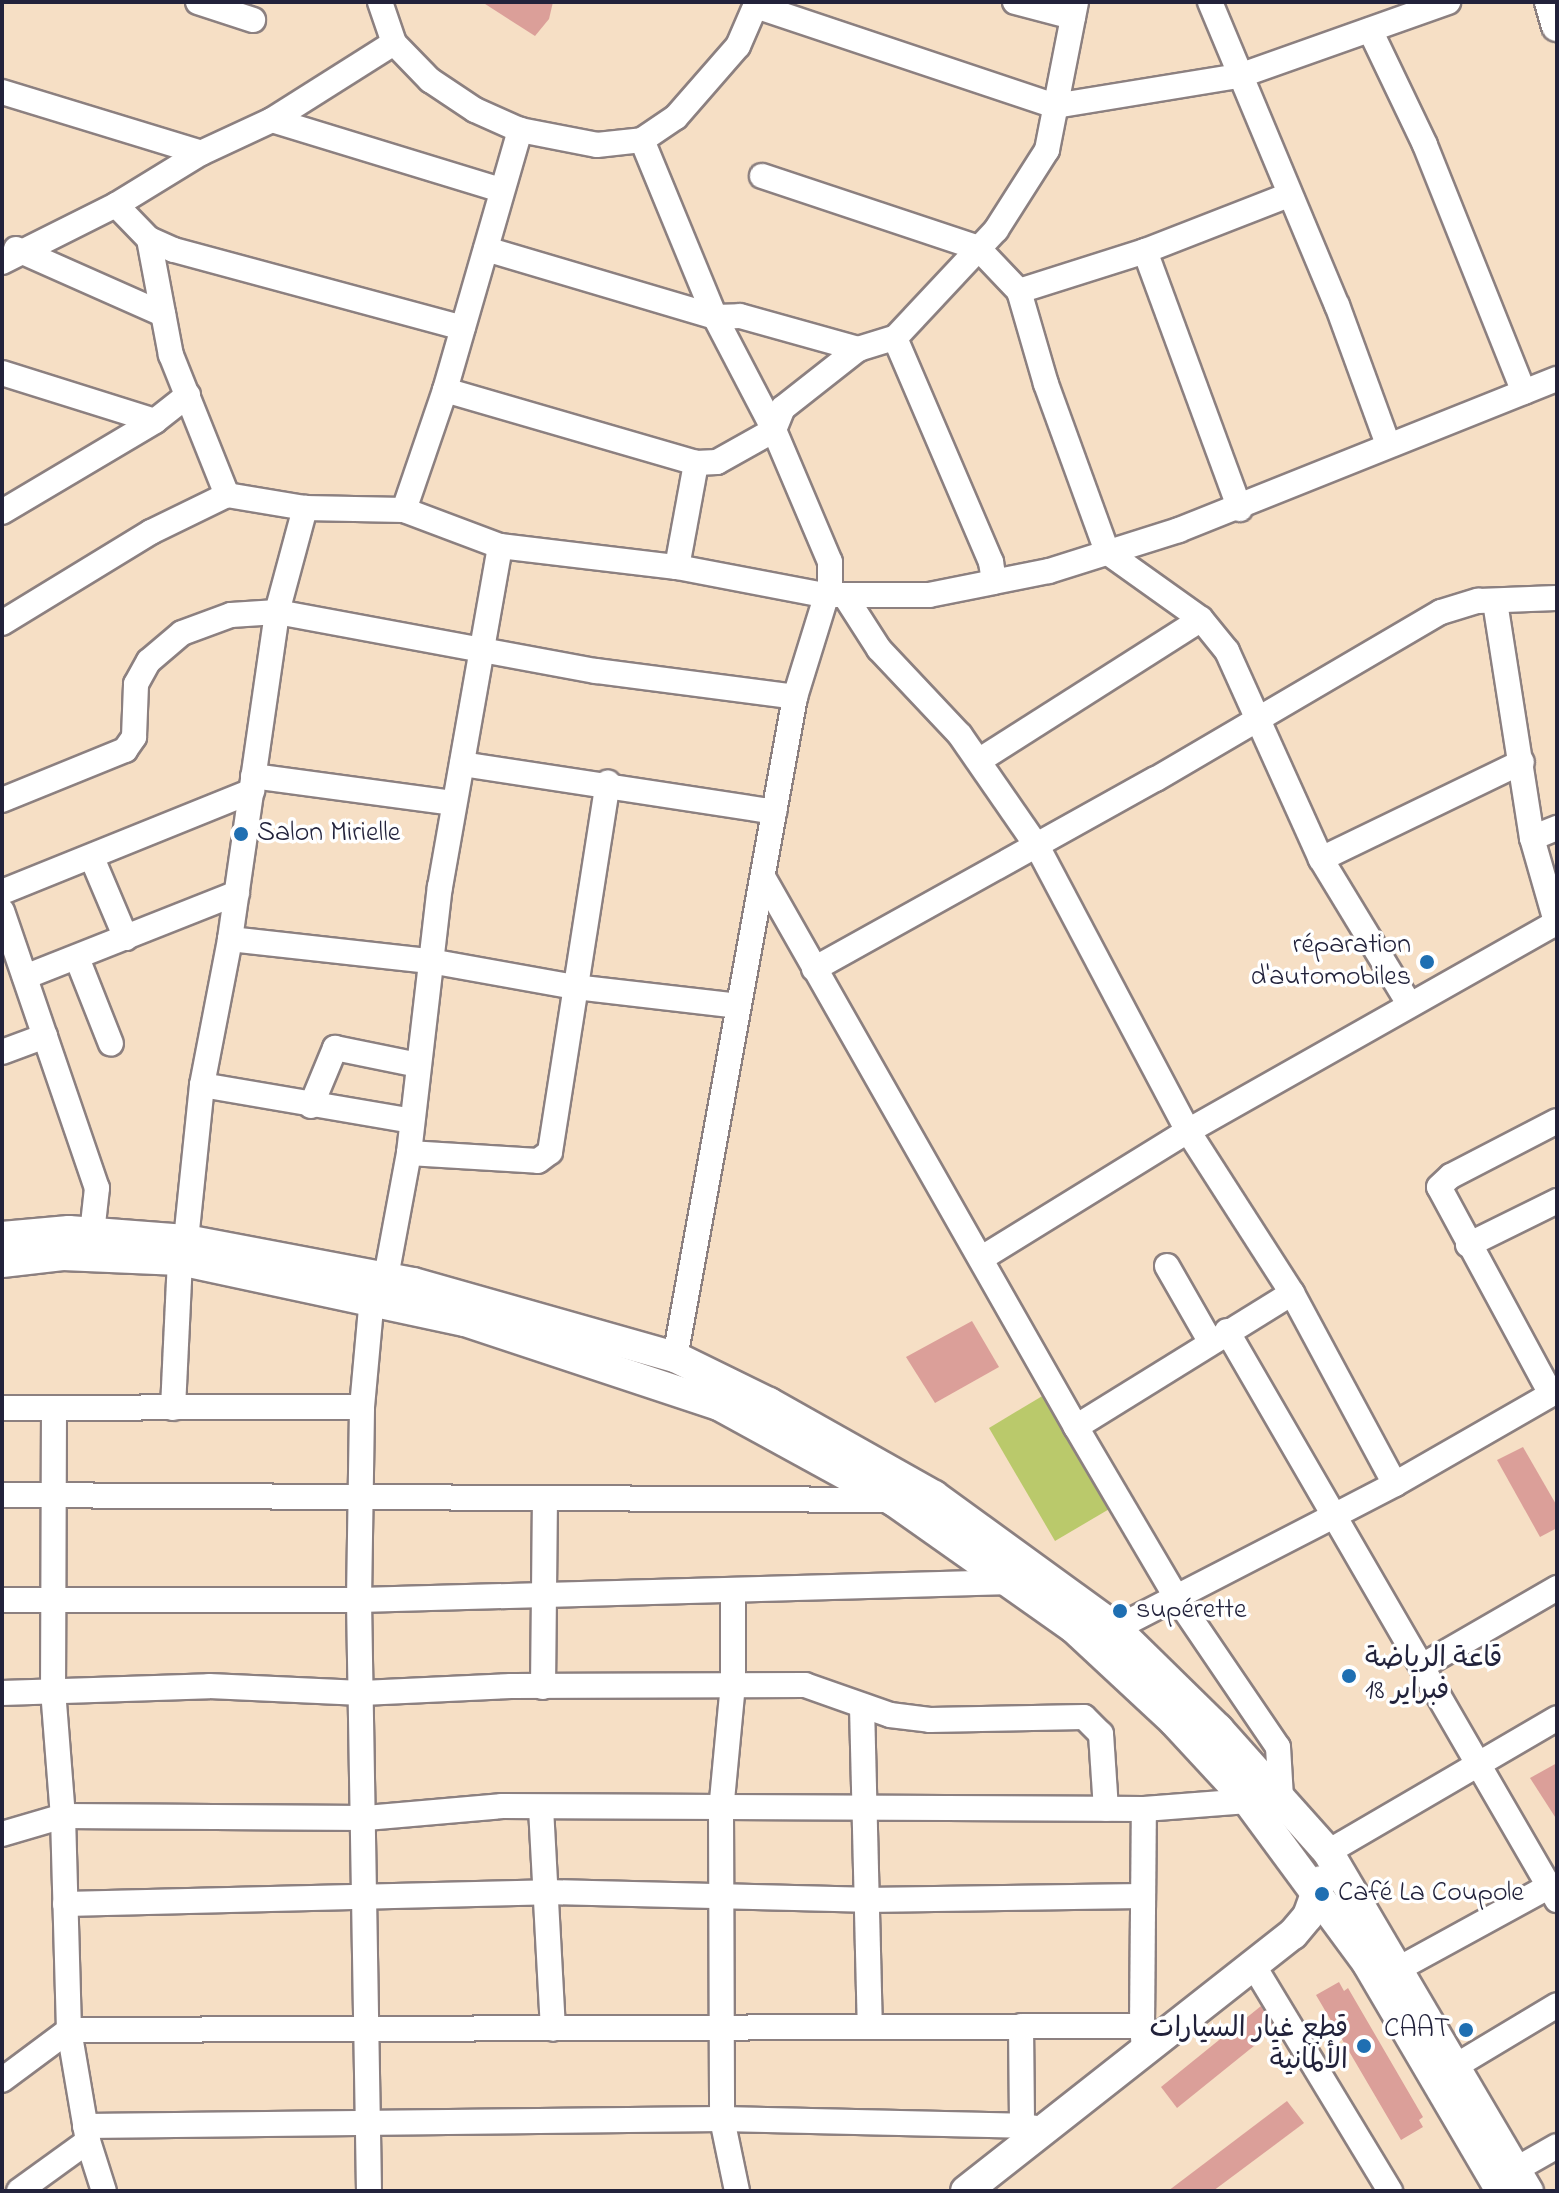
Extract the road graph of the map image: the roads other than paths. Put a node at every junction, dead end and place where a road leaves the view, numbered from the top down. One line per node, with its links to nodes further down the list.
1 (198, 2): 9 (street)
2 (380, 2): 12 (street)
3 (1015, 2): 8 (street)
4 (1210, 2): 13 (street)
5 (1448, 2): 11 (street)
6 (1550, 2): 10 (main road)
7 (756, 4): 15 (street); 18 (street)
8 (1075, 9): 15 (street)
9 (253, 20)
10 (1557, 26)
11 (1370, 30): 13 (street); 40 (street)
12 (394, 43): 16 (street); 17 (street)
13 (1239, 76): 15 (street); 22 (street)
14 (2, 92): 19 (street)
15 (1055, 106): 26 (street)
16 (272, 120): 19 (street); 21 (street)
17 (520, 130): 18 (street); 21 (street)
18 (642, 140): 33 (street)
19 (201, 153): 23 (street)
20 (762, 176): 26 (street)
21 (501, 190): 27 (street)
22 (1289, 195): 28 (street); 44 (street)
23 (116, 205): 24 (street); 29 (street)
24 (149, 239): 32 (street); 34 (street)
25 (2, 245): 29 (street)
26 (978, 248): 31 (street); 35 (street)
27 (486, 249): 33 (street); 34 (street)
28 (1145, 251): 31 (street); 49 (street)
29 (26, 252): 30 (street); 32 (street)
30 (2, 262)
31 (1019, 291): 52 (street)
32 (163, 314): 41 (street)
33 (715, 317): 36 (street); 43 (street)
34 (463, 328): 39 (street)
35 (895, 338): 36 (street); 54 (street)
36 (858, 349): 43 (street)
37 (2, 373): 42 (street)
38 (1557, 379): 40 (street)
39 (445, 390): 45 (street); 50 (street)
40 (1524, 392): 44 (street)
41 (188, 395): 42 (street); 46 (street)
42 (155, 421): 47 (street)
43 (774, 430): 45 (street); 55 (street)
44 (1388, 444): 49 (street)
45 (696, 463): 53 (street)
46 (227, 495): 48 (street); 60 (street)
47 (5, 507)
48 (305, 508): 50 (street); 58 (street)
49 (1240, 509): 52 (street)
50 (404, 510): 51 (street)
51 (500, 546): 53 (street); 61 (street)
52 (1107, 552): 54 (street); 59 (street)
53 (677, 567): 55 (street)
54 (994, 582): 55 (street)
55 (834, 596): 62 (street); 64 (street)
56 (1557, 598): 57 (street)
57 (1495, 602): 63 (street); 65 (street)
58 (277, 612): 61 (street); 67 (street); 69 (street)
59 (1201, 619): 63 (street); 64 (street)
60 (2, 623)
61 (482, 651): 62 (street); 66 (street)
62 (795, 697): 71 (street)
63 (1259, 716): 74 (street); 76 (street)
64 (980, 760): 74 (street)
65 (1522, 762): 73 (street); 76 (street)
66 (462, 764): 68 (street); 70 (street)
67 (252, 783): 70 (street); 75 (street); 79 (street)
68 (608, 783): 71 (street); 88 (street)
69 (2, 800)
70 (454, 803): 85 (street)
71 (774, 812): 77 (street)
72 (1557, 828): 73 (street)
73 (1532, 838): 81 (street)
74 (1037, 846): 86 (street); 99 (street)
75 (92, 858): 78 (street); 82 (street)
76 (1321, 859): 89 (street)
77 (763, 877): 86 (street); 90 (street)
78 (2, 892)
79 (237, 893): 82 (street); 83 (street)
80 (2, 911): 87 (street)
81 (1557, 924): 89 (street)
82 (126, 938): 84 (street)
83 (230, 939): 85 (street); 95 (street)
84 (77, 958): 87 (street); 92 (street)
85 (430, 961): 88 (street); 94 (street)
86 (814, 969): 106 (street)
87 (25, 977): 91 (street)
88 (575, 987): 90 (street); 100 (street)
89 (1409, 1004): 99 (street)
90 (738, 1006): 112 (street)
91 (45, 1036): 93 (street); 102 (street)
92 (111, 1044)
93 (2, 1052)
94 (418, 1065): 96 (street); 97 (street)
95 (202, 1085): 96 (street); 105 (street)
96 (311, 1106): 97 (street)
97 (412, 1121): 100 (street)
98 (1557, 1121): 104 (street)
99 (1188, 1131): 106 (street); 110 (street)
100 (409, 1153): 109 (street)
101 (1557, 1201): 104 (street)
102 (92, 1233): 103 (main road); 105 (main road)
103 (2, 1237)
104 (1468, 1245): 113 (street)
105 (183, 1250): 107 (main road); 109 (main road); 116 (street)
106 (982, 1258): 118 (street)
107 (2, 1262)
108 (1167, 1266): 111 (street)
109 (377, 1283): 112 (main road); 114 (street); 124 (main road)
110 (1292, 1293): 111 (street); 119 (street)
111 (1218, 1336): 118 (street); 125 (street)
112 (675, 1357): 134 (main road)
113 (1554, 1393): 119 (street)
114 (362, 1407): 116 (street); 122 (street)
115 (2, 1408): 117 (street)
116 (173, 1408): 117 (street)
117 (54, 1409): 120 (street)
118 (1076, 1427): 130 (street)
119 (1395, 1484): 125 (street)
120 (53, 1493): 121 (street); 122 (street); 132 (street)
121 (2, 1495)
122 (364, 1496): 123 (street); 133 (street)
123 (545, 1499): 124 (street); 129 (street)
124 (894, 1501): 126 (main road)
125 (1337, 1515): 130 (street); 135 (street)
126 (1014, 1582): 128 (street); 134 (main road)
127 (1557, 1588): 135 (street)
128 (733, 1591): 129 (street); 136 (street)
129 (542, 1592): 133 (street); 137 (street)
130 (1176, 1597): 134 (street); 144 (street)
131 (2, 1600): 132 (street)
132 (51, 1600): 133 (street); 138 (street)
133 (359, 1600): 140 (street)
134 (1102, 1635): 144 (main road); 145 (main road)
135 (1424, 1665): 143 (street)
136 (733, 1684): 137 (street); 141 (street); 150 (street)
137 (543, 1687): 140 (street)
138 (53, 1690): 139 (street); 140 (street); 151 (street)
139 (2, 1693)
140 (362, 1693): 152 (street)
141 (862, 1706): 146 (street); 148 (street)
142 (1557, 1718): 143 (street)
143 (1476, 1761): 154 (street); 156 (street)
144 (1281, 1797): 154 (main road)
145 (1248, 1801): 149 (street); 158 (main road)
146 (864, 1807): 148 (street); 150 (street); 161 (street)
147 (541, 1808): 150 (street); 152 (street); 155 (street)
148 (1106, 1809): 149 (street)
149 (1144, 1809): 159 (street)
150 (721, 1811): 157 (street)
151 (63, 1816): 152 (street); 153 (street); 162 (street)
152 (366, 1818): 160 (street)
153 (2, 1834)
154 (1328, 1852): 158 (main road); 164 (main road)
155 (548, 1892): 157 (street); 160 (street); 169 (street)
156 (1553, 1893): 164 (street)
157 (722, 1894): 161 (street); 166 (street)
158 (1318, 1895): 163 (main road); 180 (main road)
159 (1143, 1896): 161 (street); 172 (street)
160 (367, 1899): 162 (street); 171 (street)
161 (865, 1900): 168 (street)
162 (65, 1904): 170 (street)
163 (1252, 1963): 172 (main road); 186 (street)
164 (1400, 1968): 173 (main road)
165 (1557, 2005): 173 (street)
166 (723, 2024): 168 (street); 169 (street); 175 (street)
167 (1021, 2026): 168 (street); 172 (street); 177 (street)
168 (870, 2027)
169 (553, 2029): 171 (street)
170 (69, 2030): 171 (street); 174 (street); 178 (street)
171 (369, 2032): 176 (street)
172 (1143, 2038): 177 (main road)
173 (1454, 2067): 180 (main road)
174 (2, 2080)
175 (722, 2119): 176 (street); 177 (street); 184 (street)
176 (370, 2123): 178 (street); 183 (street)
177 (1033, 2128): 185 (main road)
178 (87, 2134): 181 (street); 182 (street)
179 (1557, 2146): 180 (street)
180 (1515, 2184)
181 (19, 2191)
182 (104, 2191)
183 (369, 2191)
184 (737, 2191)
185 (966, 2191)
186 (1390, 2191)

